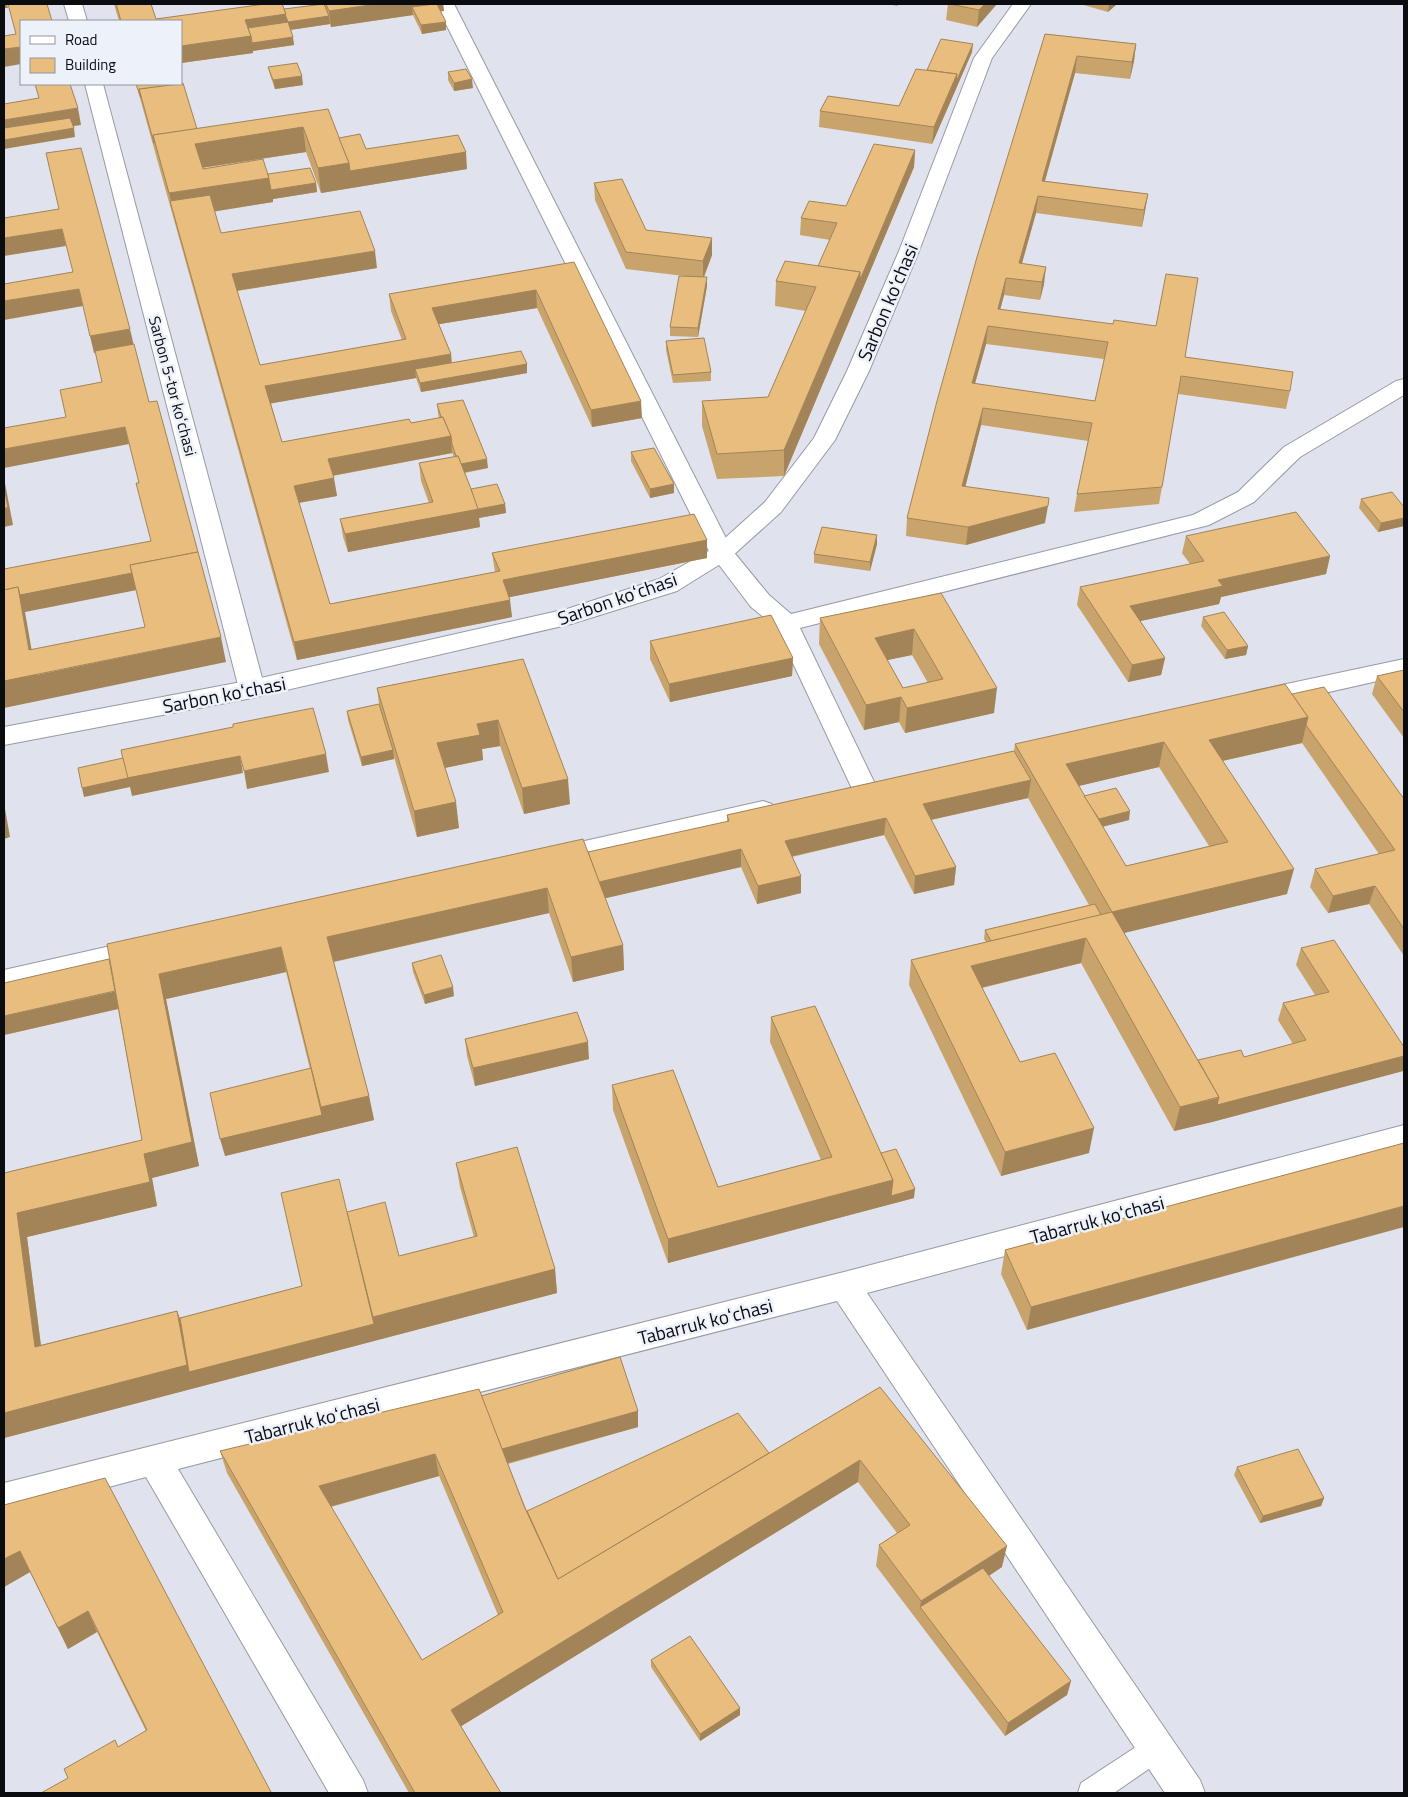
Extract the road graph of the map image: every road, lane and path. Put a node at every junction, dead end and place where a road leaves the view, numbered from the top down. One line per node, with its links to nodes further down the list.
1 (74, 4): 4 (street)
2 (444, 4): 7 (street)
3 (1022, 4): 7 (street, Sarbon koʻchasi)
4 (78, 20)
5 (94, 85): 10 (street, Sarbon 5-tor koʻchasi)
6 (1404, 386): 8 (street)
7 (722, 553): 8 (street); 10 (street, Sarbon koʻchasi)
8 (786, 623): 13 (street)
9 (1404, 667): 11 (street)
10 (252, 689): 12 (street, Sarbon koʻchasi)
11 (1231, 706)
12 (4, 736)
13 (836, 794)
14 (787, 805): 15 (street)
15 (526, 864)
16 (168, 944): 17 (street)
17 (4, 981)
18 (1404, 1137): 19 (street, Tabarruk koʻchasi)
19 (844, 1286): 20 (street, Tabarruk koʻchasi); 22 (street)
20 (154, 1460): 21 (street, Tabarruk koʻchasi); 23 (street)
21 (4, 1499)
22 (1157, 1748): 24 (lane); 25 (street)
23 (350, 1793)
24 (1091, 1793)
25 (1187, 1793)

